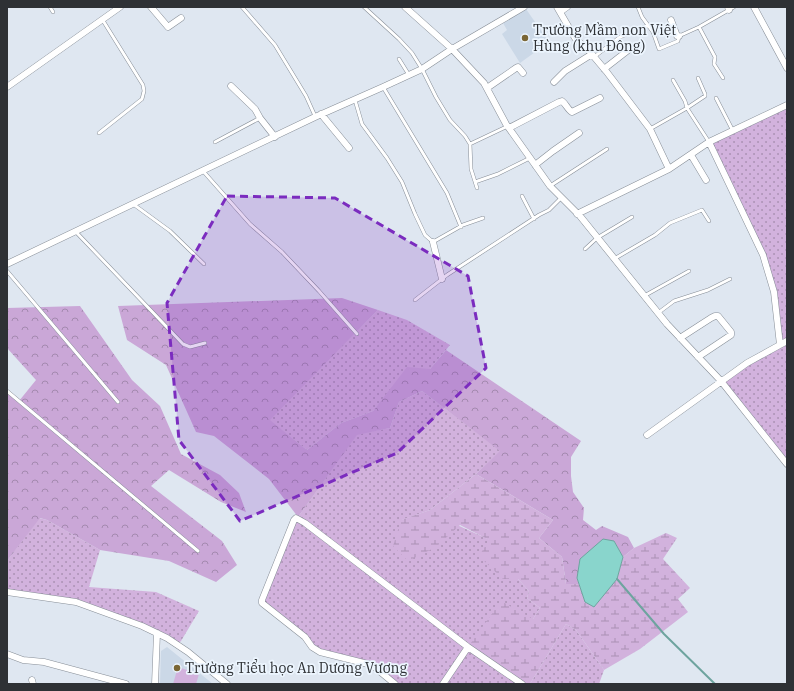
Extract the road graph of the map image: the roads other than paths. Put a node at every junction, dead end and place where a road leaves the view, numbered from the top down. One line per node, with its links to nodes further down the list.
1 (50, 7): 13 (lane)
2 (120, 7): 15 (street)
3 (151, 7): 14 (street)
4 (242, 7): 42 (lane)
5 (364, 7): 25 (lane)
6 (406, 7): 21 (street)
7 (524, 7): 21 (street)
8 (567, 7): 12 (street)
9 (638, 7): 17 (lane)
10 (754, 7): 24 (street)
11 (731, 8): 18 (lane)
12 (558, 10): 22 (street)
13 (54, 12)
14 (181, 18)
15 (102, 19): 34 (street); 47 (lane)
16 (671, 20): 19 (street)
17 (649, 25): 19 (lane); 22 (lane)
18 (699, 27): 19 (lane); 30 (lane)
19 (678, 36)
20 (631, 48): 26 (street)
21 (452, 49): 25 (street); 36 (street)
22 (593, 56): 26 (street); 32 (street)
23 (399, 59): 28 (lane)
24 (787, 68)
25 (422, 69): 28 (street); 52 (lane)
26 (604, 69): 45 (street)
27 (523, 73): 36 (street)
28 (409, 75): 35 (street)
29 (698, 78): 41 (lane)
30 (723, 78)
31 (673, 80): 41 (lane)
32 (554, 82)
33 (231, 86): 43 (street)
34 (7, 87)
35 (383, 88): 39 (street); 72 (lane)
36 (487, 88): 44 (street)
37 (600, 98): 44 (street)
38 (716, 98): 46 (lane)
39 (355, 100): 42 (street); 75 (lane)
40 (787, 105): 46 (street)
41 (687, 108): 45 (lane); 51 (lane)
42 (318, 116): 49 (street); 53 (street)
43 (260, 118): 49 (street); 50 (lane)
44 (508, 127): 52 (lane); 56 (street)
45 (650, 129): 58 (street)
46 (733, 131): 51 (street)
47 (99, 133)
48 (579, 133): 57 (street)
49 (275, 137): 59 (street)
50 (215, 142)
51 (710, 142): 55 (street); 91 (street)
52 (470, 144): 61 (lane)
53 (348, 148)
54 (607, 149): 62 (lane)
55 (691, 154): 58 (street); 60 (street)
56 (530, 158): 57 (street); 61 (lane)
57 (535, 165): 62 (street)
58 (669, 169): 67 (street)
59 (203, 171): 66 (street); 87 (lane)
60 (706, 180)
61 (475, 182): 63 (lane)
62 (550, 186): 65 (street)
63 (477, 188)
64 (522, 196): 70 (lane)
65 (561, 198): 67 (street); 70 (lane)
66 (132, 204): 73 (street); 79 (lane)
67 (577, 214): 74 (street)
68 (632, 217): 74 (lane)
69 (483, 218): 72 (lane)
70 (534, 219): 82 (lane)
71 (709, 221): 77 (lane)
72 (461, 228): 75 (lane)
73 (75, 231): 78 (street); 90 (lane)
74 (597, 238): 76 (lane); 77 (street)
75 (433, 242): 82 (street)
76 (585, 248)
77 (614, 259): 84 (street)
78 (7, 264)
79 (204, 264)
80 (7, 271): 95 (lane)
81 (689, 271): 84 (lane)
82 (442, 279): 85 (lane)
83 (730, 279): 86 (lane)
84 (644, 296): 86 (street)
85 (415, 300)
86 (658, 313): 88 (street)
87 (357, 334)
88 (680, 338): 92 (street); 92 (street)
89 (787, 341): 91 (street)
90 (205, 343)
91 (780, 344): 93 (street)
92 (698, 357): 93 (street)
93 (721, 381): 96 (street); 97 (street)
94 (7, 391): 98 (lane)
95 (118, 402)
96 (647, 435)
97 (787, 464)
98 (198, 551)
99 (7, 592): 100 (street)
100 (157, 633): 104 (street); 105 (street)
101 (468, 647): 106 (street); 107 (street); 108 (street)
102 (7, 654): 103 (street)
103 (126, 684)
104 (155, 684)
105 (227, 684)
106 (395, 684)
107 (443, 684)
108 (522, 684)

